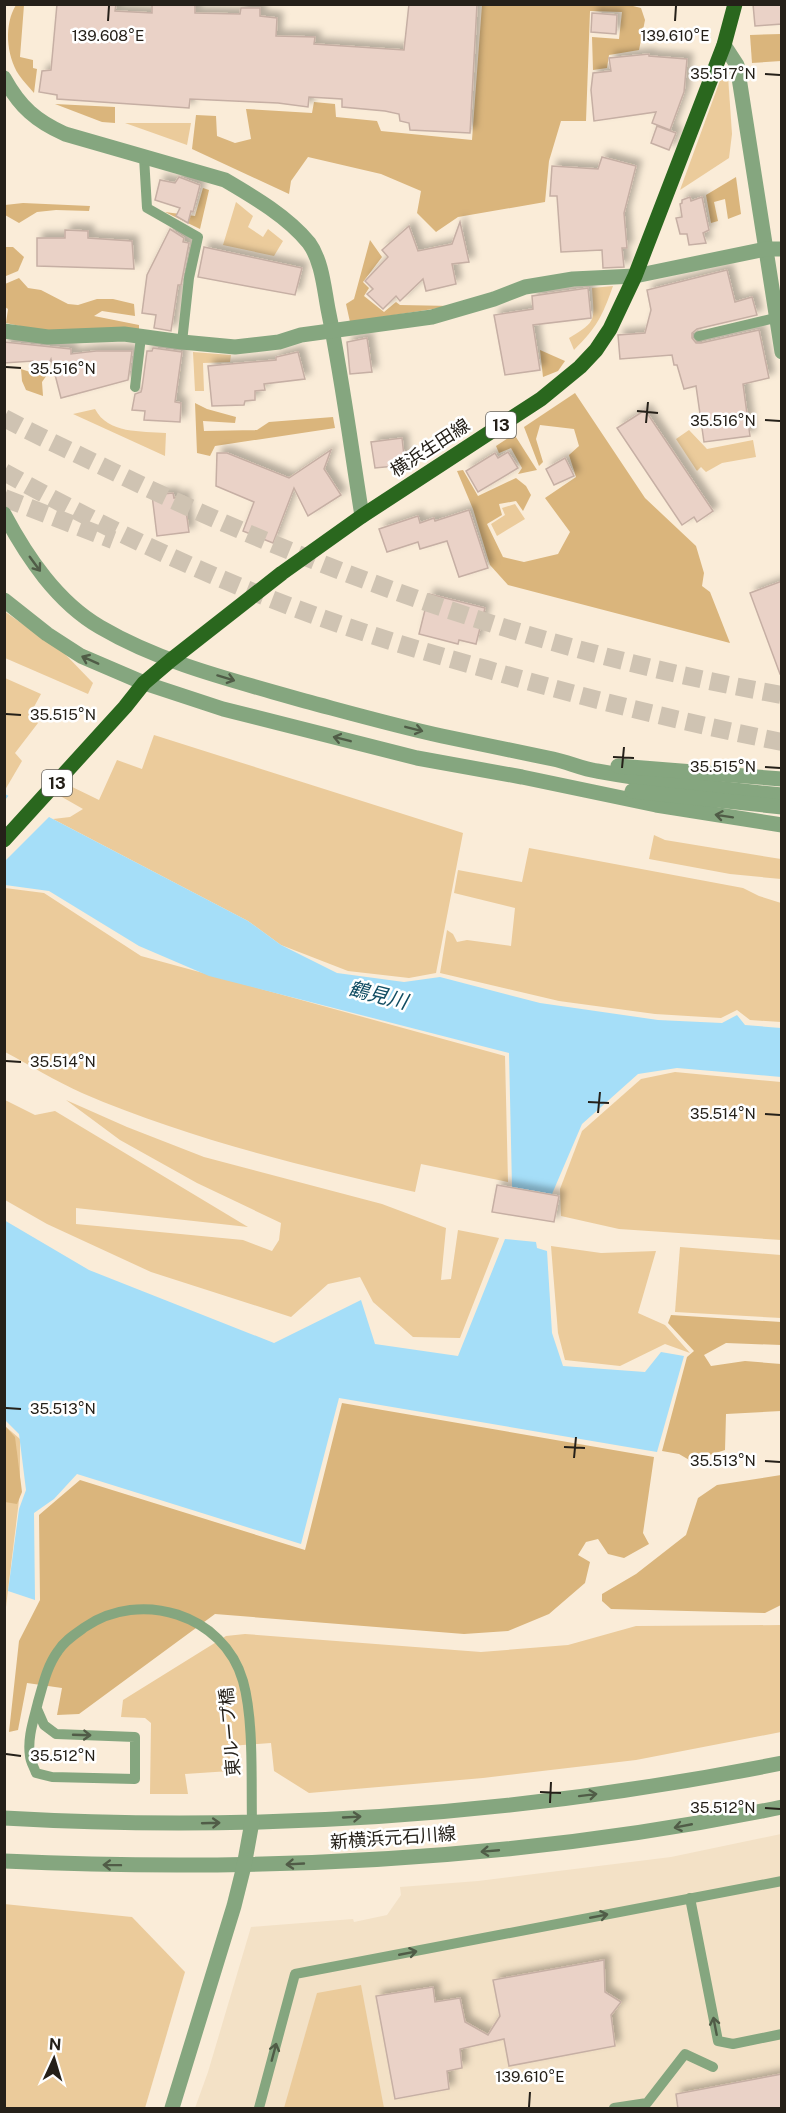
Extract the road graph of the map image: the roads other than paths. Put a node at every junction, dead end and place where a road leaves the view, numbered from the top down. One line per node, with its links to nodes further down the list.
1 (735, 4): 2 (main road, 横浜生田線 / 13)
2 (724, 45): 5 (street); 7 (main road, 横浜生田線 / 13)
3 (6, 85): 4 (street)
4 (144, 157): 10 (street); 13 (lane)
5 (765, 249): 6 (street); 7 (street); 8 (street)
6 (782, 249)
7 (636, 276): 10 (street); 17 (main road, 横浜生田線 / 13)
8 (775, 318): 12 (lane); 14 (street)
9 (4, 331): 11 (street)
10 (332, 332): 13 (street); 17 (street)
11 (141, 336): 13 (street); 15 (lane)
12 (699, 336)
13 (182, 342)
14 (782, 352)
15 (135, 387)
16 (4, 514): 19 (street, one-way to 19)
17 (362, 516): 19 (main road, 横浜生田線 / 13)
18 (4, 600): 20 (street, one-way to 18)
19 (171, 660): 20 (main road, 横浜生田線 / 13); 21 (street, one-way to 21)
20 (144, 683): 22 (street, one-way to 20); 27 (main road, 横浜生田線 / 13)
21 (556, 759): 23 (street); 24 (street)
22 (522, 777): 25 (street); 26 (street, one-way to 22)
23 (782, 779)
24 (782, 795)
25 (782, 807)
26 (782, 825)
27 (4, 840)
28 (36, 1709): 28 (lane, 東ループ橋, one-way to 28); 32 (lane, 東ループ橋)
29 (782, 1763): 32 (street, 新横浜元石川線, one-way to 29)
30 (782, 1807): 34 (street, 新横浜元石川線, one-way to 34)
31 (4, 1818): 32 (street, 新横浜元石川線, one-way to 32)
32 (252, 1822): 34 (street)
33 (4, 1861): 34 (street, 新横浜元石川線, one-way to 33)
34 (244, 1866): 39 (street)
35 (782, 1881): 36 (lane)
36 (690, 1898): 37 (lane, one-way to 36); 40 (lane, one-way to 36)
37 (782, 2034)
38 (713, 2067): 41 (lane)
39 (172, 2109)
40 (260, 2109)
41 (614, 2109)

